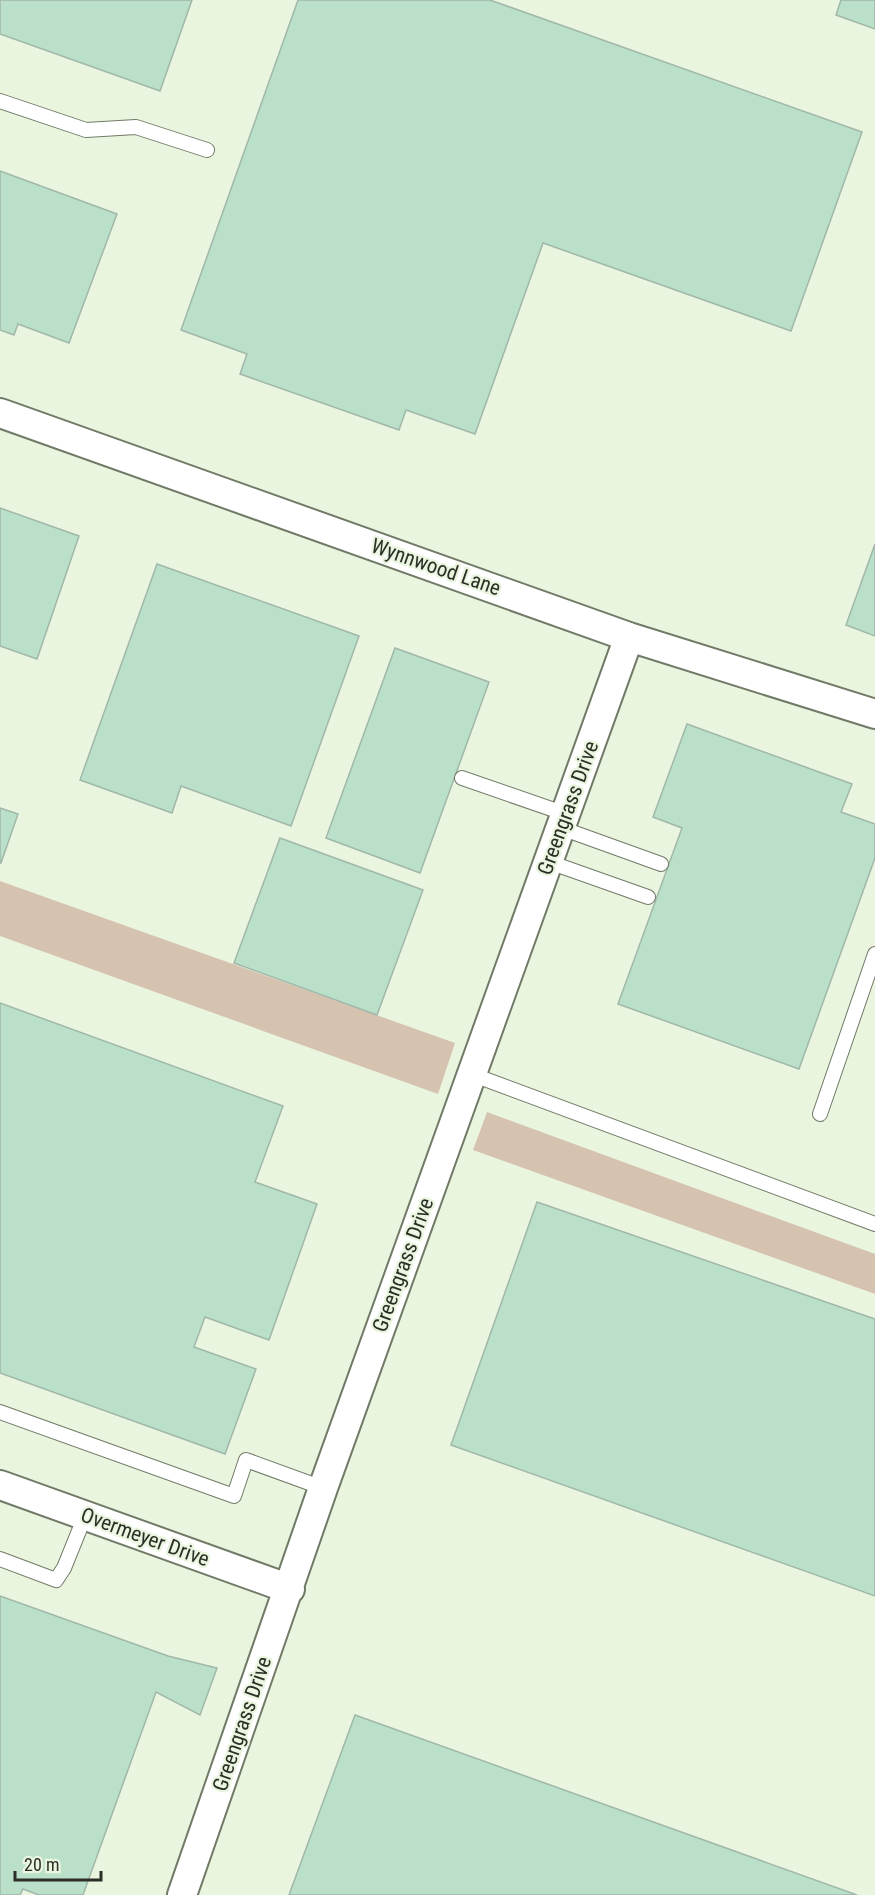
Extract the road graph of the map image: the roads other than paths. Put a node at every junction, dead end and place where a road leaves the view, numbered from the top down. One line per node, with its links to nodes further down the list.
1 (0, 101): 2 (lane)
2 (207, 150)
3 (0, 413): 4 (street, Wynnwood Lane)
4 (629, 637): 5 (street, Wynnwood Lane); 7 (street, Greengrass Drive)
5 (875, 714)
6 (462, 778): 7 (lane)
7 (563, 821): 8 (street, Greengrass Drive); 9 (lane)
8 (549, 862): 10 (lane); 12 (street, Greengrass Drive)
9 (661, 864)
10 (648, 897)
11 (875, 954): 13 (lane)
12 (471, 1074): 14 (lane); 17 (street, Greengrass Drive)
13 (820, 1114)
14 (875, 1224)
15 (0, 1412): 17 (lane)
16 (0, 1485): 18 (street, Overmeyer Drive)
17 (323, 1488): 20 (street, Greengrass Drive)
18 (85, 1516): 19 (lane); 20 (street, Overmeyer Drive)
19 (0, 1560)
20 (290, 1589): 21 (street, Greengrass Drive)
21 (182, 1895)

